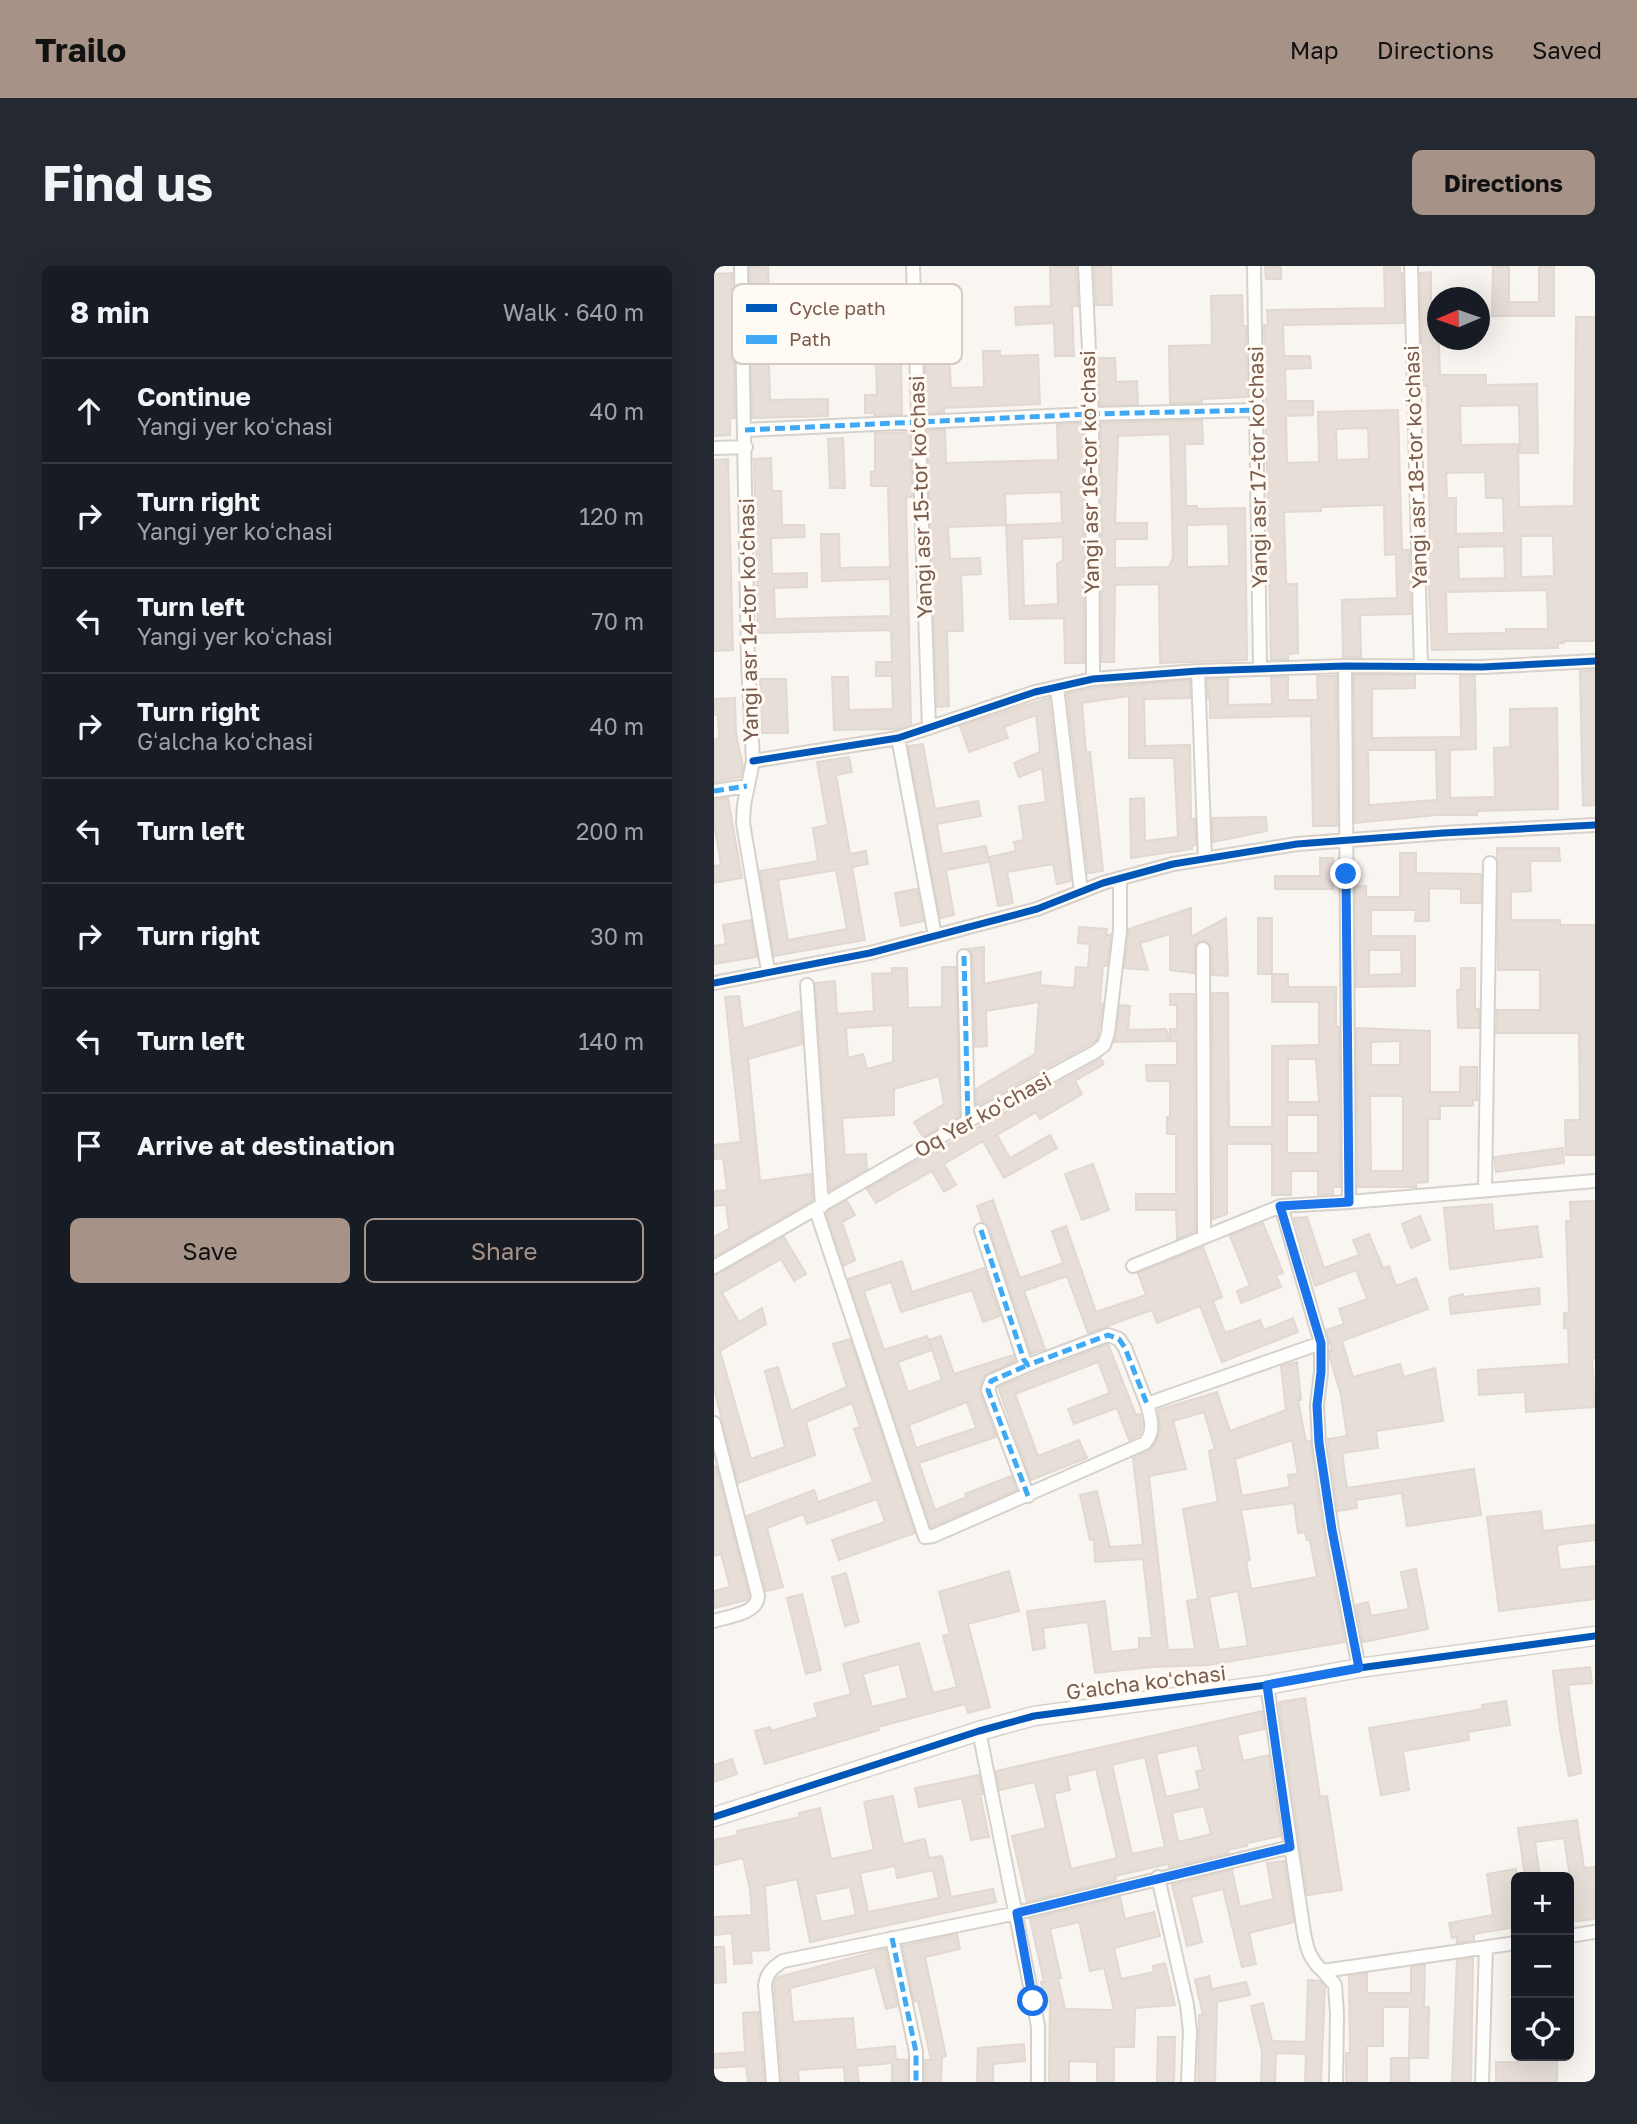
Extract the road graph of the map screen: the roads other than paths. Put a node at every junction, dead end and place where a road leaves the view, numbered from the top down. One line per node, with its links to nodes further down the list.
1 (741, 266): 6 (street, Yangi asr 14-tor koʻchasi)
2 (913, 266): 7 (street, Yangi asr 15-tor koʻchasi)
3 (1085, 266): 11 (street, Yangi asr 16-tor koʻchasi)
4 (1254, 266): 10 (street, Yangi asr 17-tor koʻchasi)
5 (1410, 266): 18 (street, Yangi asr 18-tor koʻchasi)
6 (741, 284)
7 (914, 284)
8 (743, 364): 13 (street, Yangi asr 14-tor koʻchasi)
9 (916, 364): 12 (street, Yangi asr 15-tor koʻchasi)
10 (1258, 410): 11 (street); 19 (street, Yangi asr 17-tor koʻchasi)
11 (1092, 414): 12 (street); 21 (street, Yangi asr 16-tor koʻchasi)
12 (918, 423): 13 (street); 23 (street, Yangi asr 15-tor koʻchasi)
13 (745, 430): 14 (street, Yangi asr 14-tor koʻchasi)
14 (746, 447): 15 (street); 25 (street, Yangi asr 14-tor koʻchasi)
15 (714, 448)
16 (1595, 661): 18 (street)
17 (1345, 666): 18 (street); 19 (street); 29 (street)
18 (1421, 667)
19 (1260, 668): 20 (street)
20 (1198, 671): 21 (street); 30 (street)
21 (1093, 679): 22 (street)
22 (1056, 687): 23 (street); 33 (street)
23 (929, 729): 24 (street)
24 (898, 738): 25 (street); 34 (street)
25 (753, 761): 26 (street, Yangi asr 14-tor koʻchasi)
26 (747, 786): 27 (street); 37 (street, Yangi asr 14-tor koʻchasi)
27 (714, 791)
28 (1595, 825): 29 (street)
29 (1347, 840): 30 (street); 43 (street)
30 (1205, 859): 32 (street)
31 (1490, 863): 42 (street)
32 (1120, 878): 33 (street); 40 (street, Oq Yer koʻchasi)
33 (1081, 892): 34 (street)
34 (935, 936): 37 (street)
35 (1203, 949): 47 (street)
36 (964, 956): 40 (street)
37 (768, 971): 38 (street)
38 (714, 983)
39 (807, 985): 45 (street)
40 (968, 1121): 45 (street, Oq Yer koʻchasi)
41 (1595, 1181): 42 (street)
42 (1485, 1190): 43 (street)
43 (1349, 1202): 44 (street)
44 (1280, 1206): 47 (street); 50 (street)
45 (819, 1208): 49 (street, Oq Yer koʻchasi); 54 (street)
46 (981, 1230): 51 (street)
47 (1204, 1237): 48 (street)
48 (1133, 1266)
49 (714, 1267)
50 (1321, 1343): 52 (street); 57 (street)
51 (1028, 1365): 52 (street); 54 (street)
52 (1147, 1404): 54 (street)
53 (714, 1423): 55 (street)
54 (1028, 1496)
55 (714, 1621)
56 (1595, 1636): 57 (street, Gʻalcha koʻchasi)
57 (1359, 1668): 58 (street, Gʻalcha koʻchasi)
58 (1267, 1685): 59 (street, Gʻalcha koʻchasi); 61 (street)
59 (979, 1731): 60 (street, Gʻalcha koʻchasi); 63 (street)
60 (714, 1817)
61 (1290, 1847): 62 (street); 69 (street)
62 (1158, 1877): 63 (street); 73 (street)
63 (1017, 1913): 66 (street); 72 (street)
64 (1595, 1932): 65 (street)
65 (1574, 1935)
66 (892, 1938): 70 (street); 71 (street)
67 (1511, 1944): 68 (street)
68 (1486, 1947): 69 (street); 75 (street)
69 (1323, 1971): 74 (street)
70 (773, 2082)
71 (916, 2082)
72 (1038, 2082)
73 (1188, 2082)
74 (1336, 2082)
75 (1482, 2082)

